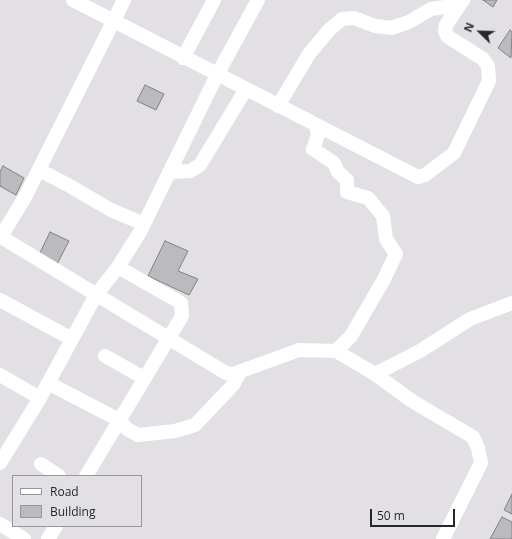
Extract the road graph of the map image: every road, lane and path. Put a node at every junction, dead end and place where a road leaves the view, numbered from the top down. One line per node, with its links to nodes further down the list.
1 (124, 0): 6 (street)
2 (214, 0): 7 (street)
3 (258, 0): 8 (street)
4 (79, 1): 6 (street)
5 (461, 3): 10 (street); 11 (street)
6 (114, 22): 7 (street); 12 (street)
7 (183, 58): 8 (street)
8 (217, 75): 9 (street); 13 (street)
9 (246, 89): 10 (street); 13 (street)
10 (278, 106): 11 (street)
11 (316, 125): 22 (street)
12 (38, 170): 14 (street); 15 (street)
13 (169, 172): 14 (street)
14 (144, 224): 16 (street)
15 (0, 238): 17 (street)
16 (118, 267): 17 (street); 21 (street)
17 (96, 295): 20 (street); 21 (street)
18 (0, 300): 20 (street)
19 (512, 303): 25 (street)
20 (72, 339): 28 (street)
21 (168, 339): 24 (street); 27 (street)
22 (336, 351): 24 (street); 25 (street)
23 (105, 356): 27 (street)
24 (240, 372): 30 (street)
25 (375, 374): 40 (street)
26 (0, 375): 29 (street)
27 (144, 378): 30 (street)
28 (48, 383): 29 (street); 30 (street)
29 (40, 398): 31 (street)
30 (119, 420): 35 (street)
31 (4, 446): 32 (street)
32 (0, 463)
33 (41, 464): 34 (street)
34 (58, 475)
35 (87, 475)
36 (0, 524): 38 (street)
37 (55, 527): 39 (street)
38 (24, 539)
39 (48, 539)
40 (443, 539)

